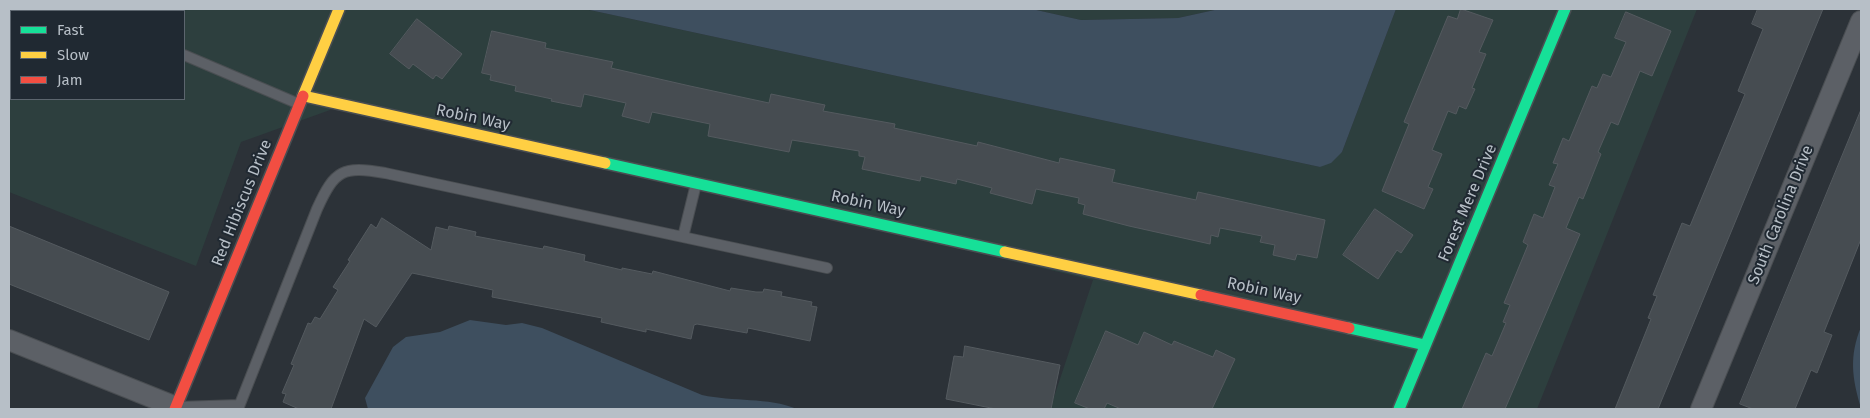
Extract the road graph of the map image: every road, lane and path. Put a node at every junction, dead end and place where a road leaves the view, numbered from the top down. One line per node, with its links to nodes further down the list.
1 (339, 9): 5 (street, Red Hibiscus Drive)
2 (1565, 9): 10 (street, Forest Mere Drive)
3 (1861, 21): 14 (street, South Carolina Drive)
4 (185, 55): 5 (lane)
5 (302, 101): 6 (street, Robin Way); 12 (street, Red Hibiscus Drive)
6 (696, 183): 7 (lane); 10 (street, Robin Way)
7 (683, 237): 8 (lane); 11 (lane)
8 (827, 268)
9 (9, 340): 12 (street)
10 (1426, 345): 13 (street, Forest Mere Drive)
11 (238, 407): 12 (lane)
12 (175, 408)
13 (1399, 409)
14 (1701, 409)

